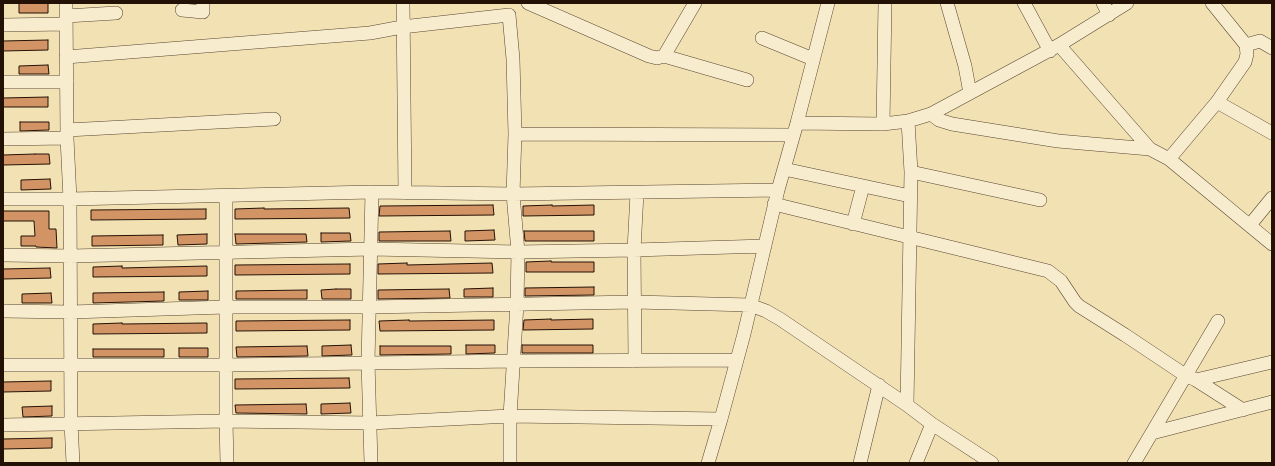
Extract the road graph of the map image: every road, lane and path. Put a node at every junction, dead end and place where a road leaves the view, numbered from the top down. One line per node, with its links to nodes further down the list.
1 (203, 3): 13 (street)
2 (403, 3): 17 (street)
3 (528, 3): 22 (street)
4 (828, 3): 24 (street)
5 (885, 3): 33 (street)
6 (947, 3): 28 (street)
7 (1024, 3): 20 (street)
8 (1127, 3): 12 (street)
9 (1212, 3): 19 (street)
10 (693, 4): 22 (street)
11 (509, 9): 17 (street); 37 (street)
12 (1106, 9): 20 (street)
13 (182, 10)
14 (116, 13): 15 (street)
15 (66, 14): 16 (street); 23 (street)
16 (3, 25)
17 (402, 27): 23 (street); 46 (street)
18 (762, 38): 24 (street)
19 (1246, 45): 21 (street); 29 (street)
20 (1054, 48): 28 (street); 39 (street)
21 (1272, 48)
22 (664, 56): 25 (street)
23 (66, 57): 27 (street)
24 (813, 59): 34 (street)
25 (748, 80)
26 (3, 82): 27 (street)
27 (67, 82): 36 (street)
28 (970, 93): 30 (street)
29 (1217, 102): 35 (street); 40 (street)
30 (931, 114): 32 (street); 39 (street)
31 (274, 119): 36 (street)
32 (908, 121): 33 (street); 42 (street)
33 (883, 124): 34 (street)
34 (795, 129): 37 (street); 41 (street)
35 (1272, 133)
36 (67, 134): 38 (street); 53 (street)
37 (515, 134): 48 (street)
38 (3, 139)
39 (1150, 149): 40 (street)
40 (1169, 159): 57 (street)
41 (784, 169): 43 (street); 44 (street)
42 (911, 172): 50 (street); 54 (street)
43 (863, 186): 50 (street); 56 (street)
44 (778, 190): 47 (street); 55 (street)
45 (372, 192): 46 (street); 49 (street); 61 (street)
46 (405, 193): 48 (street)
47 (637, 193): 48 (street); 62 (street)
48 (513, 194): 63 (street)
49 (226, 196): 53 (street); 64 (street)
50 (910, 196): 58 (street)
51 (1272, 198): 57 (street)
52 (3, 199): 53 (street)
53 (70, 199): 66 (street)
54 (1040, 200)
55 (774, 204): 56 (street); 60 (street)
56 (853, 224): 58 (street)
57 (1250, 226): 59 (street)
58 (909, 238): 83 (street); 86 (street)
59 (1272, 244)
60 (765, 246): 62 (street); 69 (street)
61 (372, 249): 63 (street); 64 (street); 71 (street)
62 (634, 250): 63 (street); 67 (street)
63 (518, 252): 68 (street)
64 (226, 253): 66 (street); 70 (street)
65 (3, 255): 66 (street)
66 (70, 256): 73 (street)
67 (635, 302): 68 (street); 69 (street); 77 (street)
68 (517, 304): 71 (street); 75 (street)
69 (750, 305): 76 (street); 84 (street)
70 (226, 307): 71 (street); 73 (street); 82 (street)
71 (370, 307): 78 (street)
72 (3, 311): 73 (street)
73 (71, 312): 80 (street)
74 (1218, 321): 83 (street)
75 (514, 360): 77 (street); 78 (street); 88 (street)
76 (737, 360): 77 (street); 89 (street)
77 (635, 361)
78 (368, 362): 82 (street); 92 (street)
79 (1272, 362): 83 (street)
80 (71, 364): 81 (street); 82 (street); 91 (street)
81 (3, 365)
82 (226, 365): 90 (street)
83 (1191, 378): 87 (street); 95 (street)
84 (879, 386): 86 (street); 101 (street)
85 (1272, 402): 87 (street)
86 (908, 405): 93 (street)
87 (1243, 410): 95 (street)
88 (510, 416): 89 (street); 92 (street); 99 (street)
89 (721, 419): 100 (street)
90 (226, 421): 91 (street); 92 (street); 97 (street)
91 (72, 423): 94 (street); 96 (street)
92 (370, 423): 98 (street)
93 (932, 424): 102 (street); 103 (street)
94 (3, 425)
95 (1152, 433): 104 (street)
96 (73, 463)
97 (227, 463)
98 (371, 463)
99 (510, 463)
100 (708, 463)
101 (860, 463)
102 (916, 463)
103 (992, 463)
104 (1134, 463)

